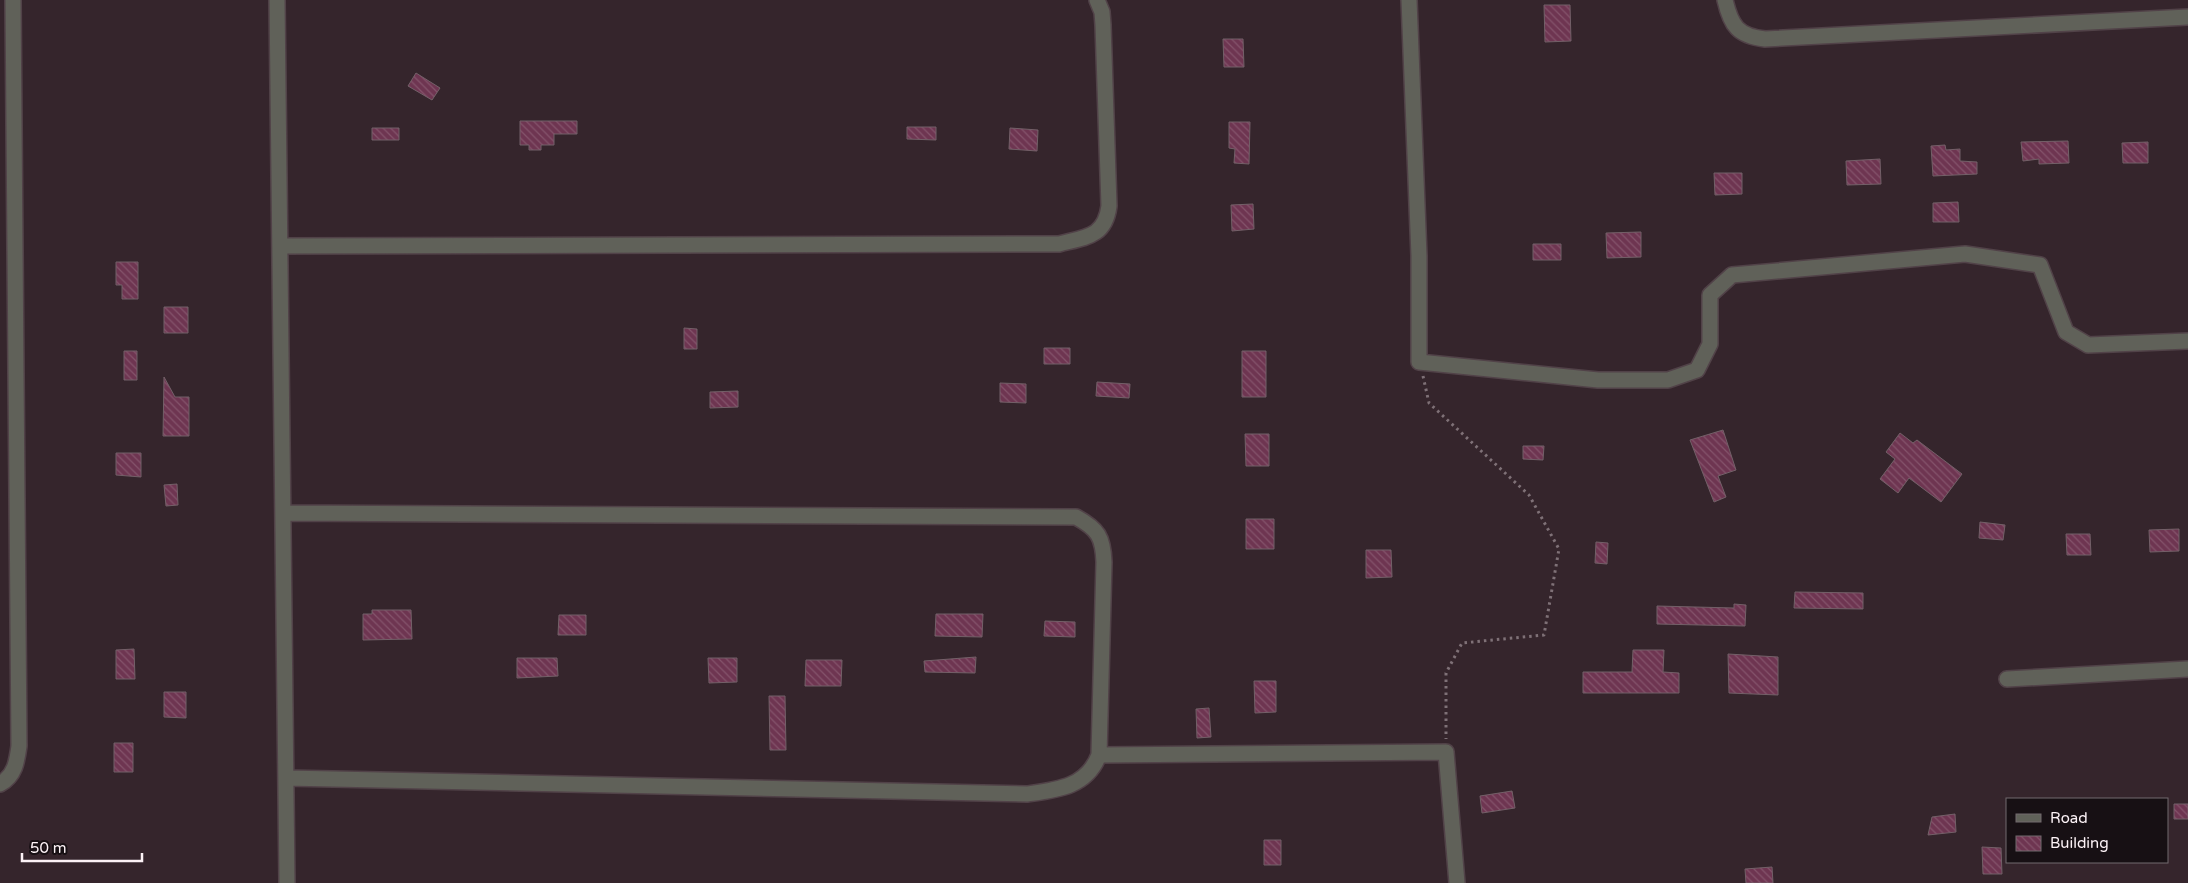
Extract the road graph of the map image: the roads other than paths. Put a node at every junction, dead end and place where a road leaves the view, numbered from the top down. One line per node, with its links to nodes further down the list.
1 (13, 0): 14 (street)
2 (277, 0): 7 (street)
3 (1097, 0): 7 (street)
4 (1409, 0): 8 (street)
5 (1726, 0): 6 (street)
6 (2188, 17)
7 (280, 246): 9 (street)
8 (2188, 341)
9 (283, 513): 12 (street); 13 (street)
10 (2188, 669): 11 (street)
11 (2007, 679)
12 (1099, 755): 13 (street); 16 (street)
13 (286, 778): 15 (street)
14 (0, 784)
15 (287, 883)
16 (1457, 883)

